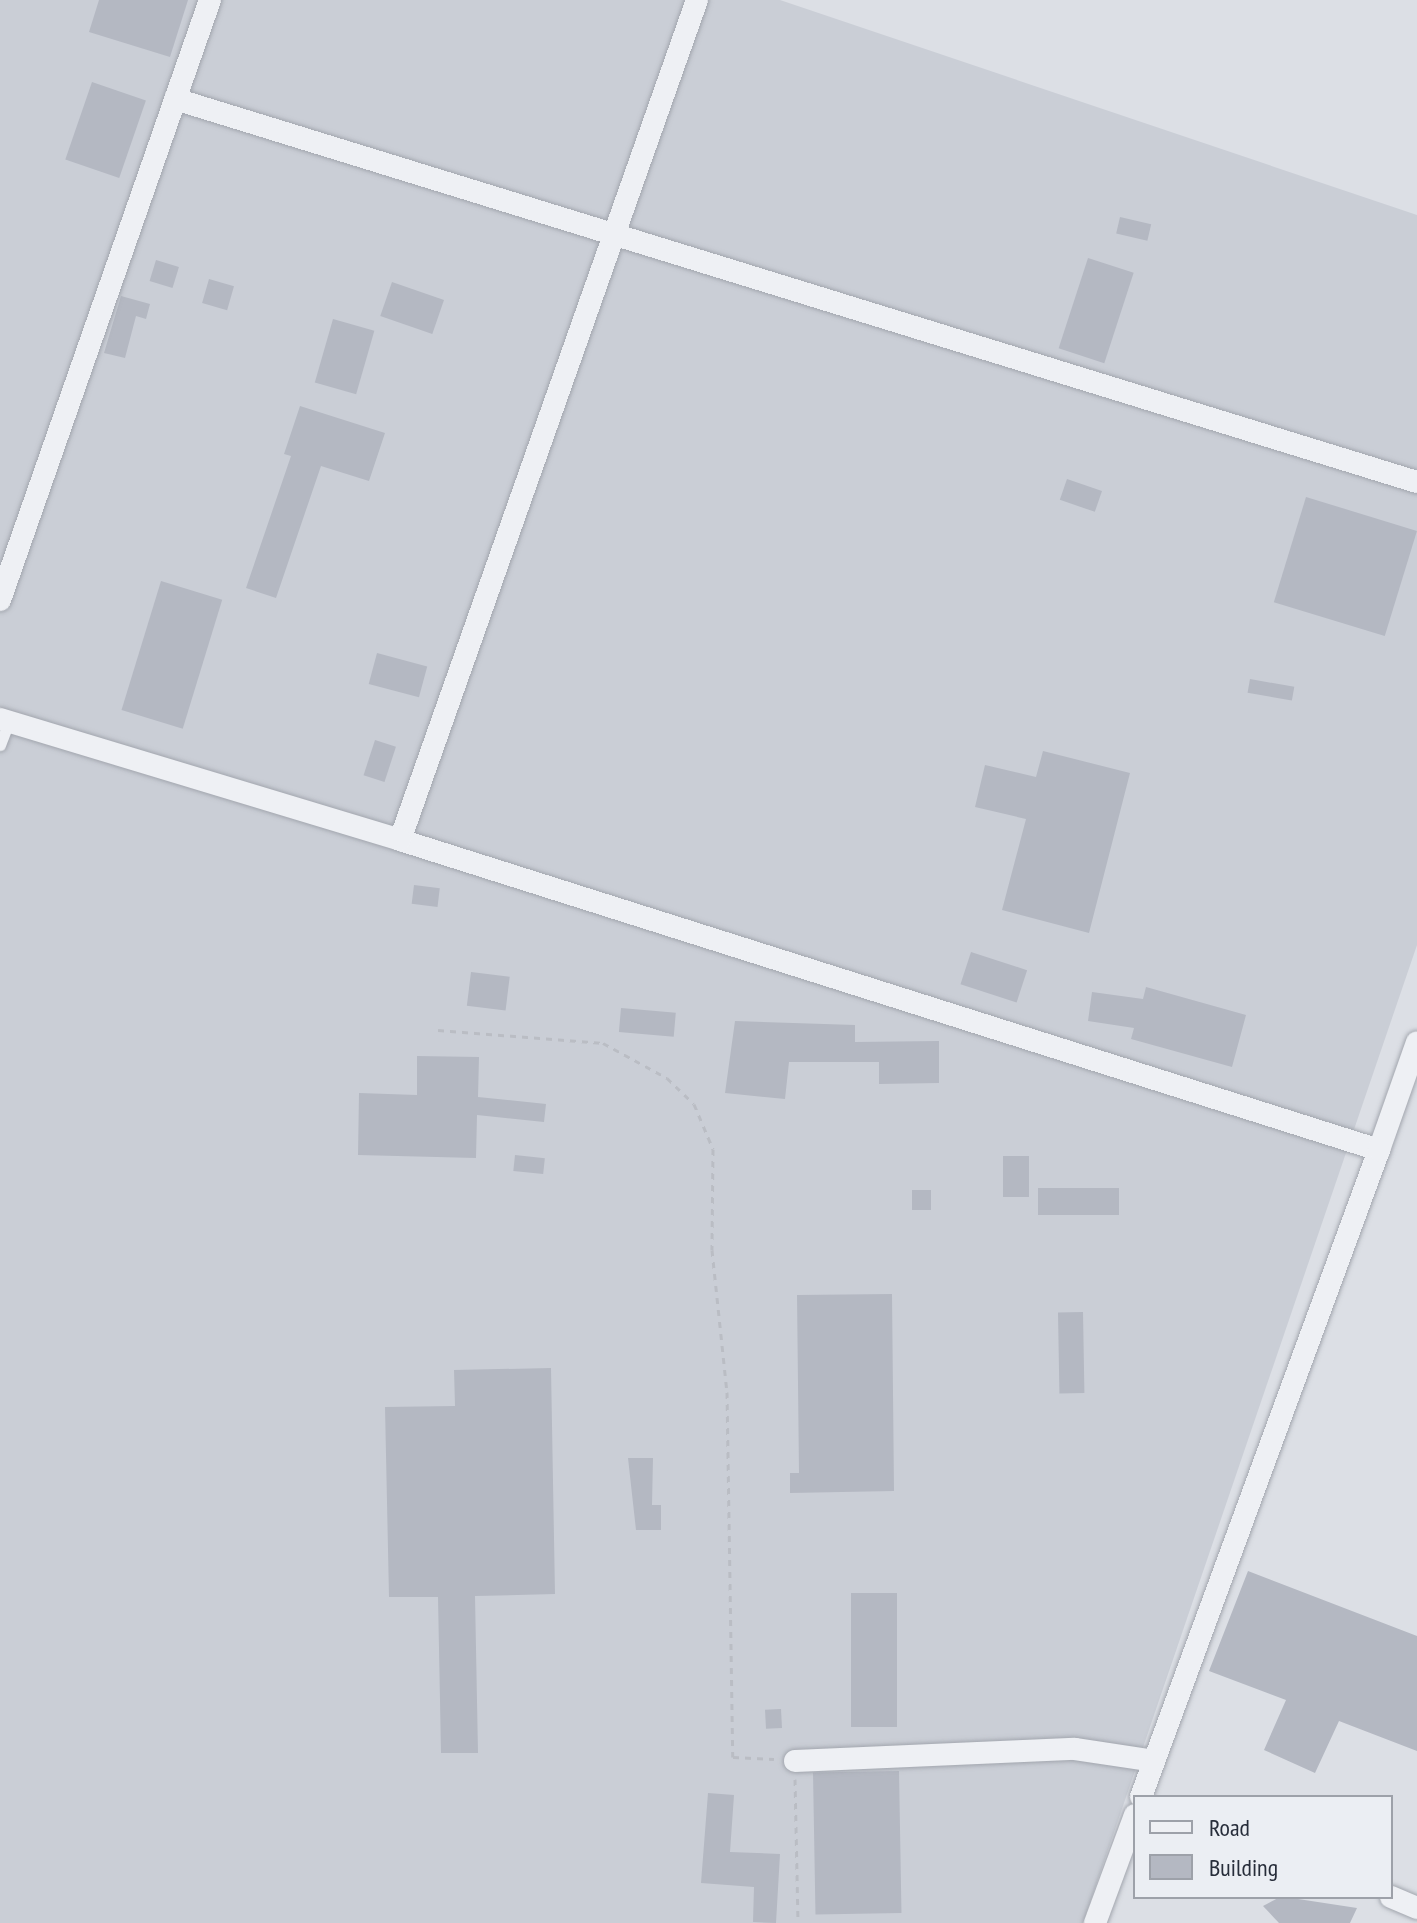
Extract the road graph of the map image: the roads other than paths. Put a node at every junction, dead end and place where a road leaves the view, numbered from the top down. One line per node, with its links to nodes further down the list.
1 (210, 0): 3 (street)
2 (697, 0): 4 (street)
3 (175, 99): 4 (street); 6 (street)
4 (615, 231): 5 (street); 9 (street)
5 (1417, 482)
6 (0, 600)
7 (5, 720): 8 (lane); 9 (street)
8 (0, 745)
9 (400, 840): 11 (street)
10 (1416, 1048): 11 (street)
11 (1379, 1150): 13 (street)
12 (795, 1761): 13 (street)
13 (1154, 1761): 14 (street)
14 (1143, 1795)
15 (1133, 1822): 18 (street)
16 (1393, 1898): 17 (street)
17 (1417, 1908)
18 (1095, 1923)

